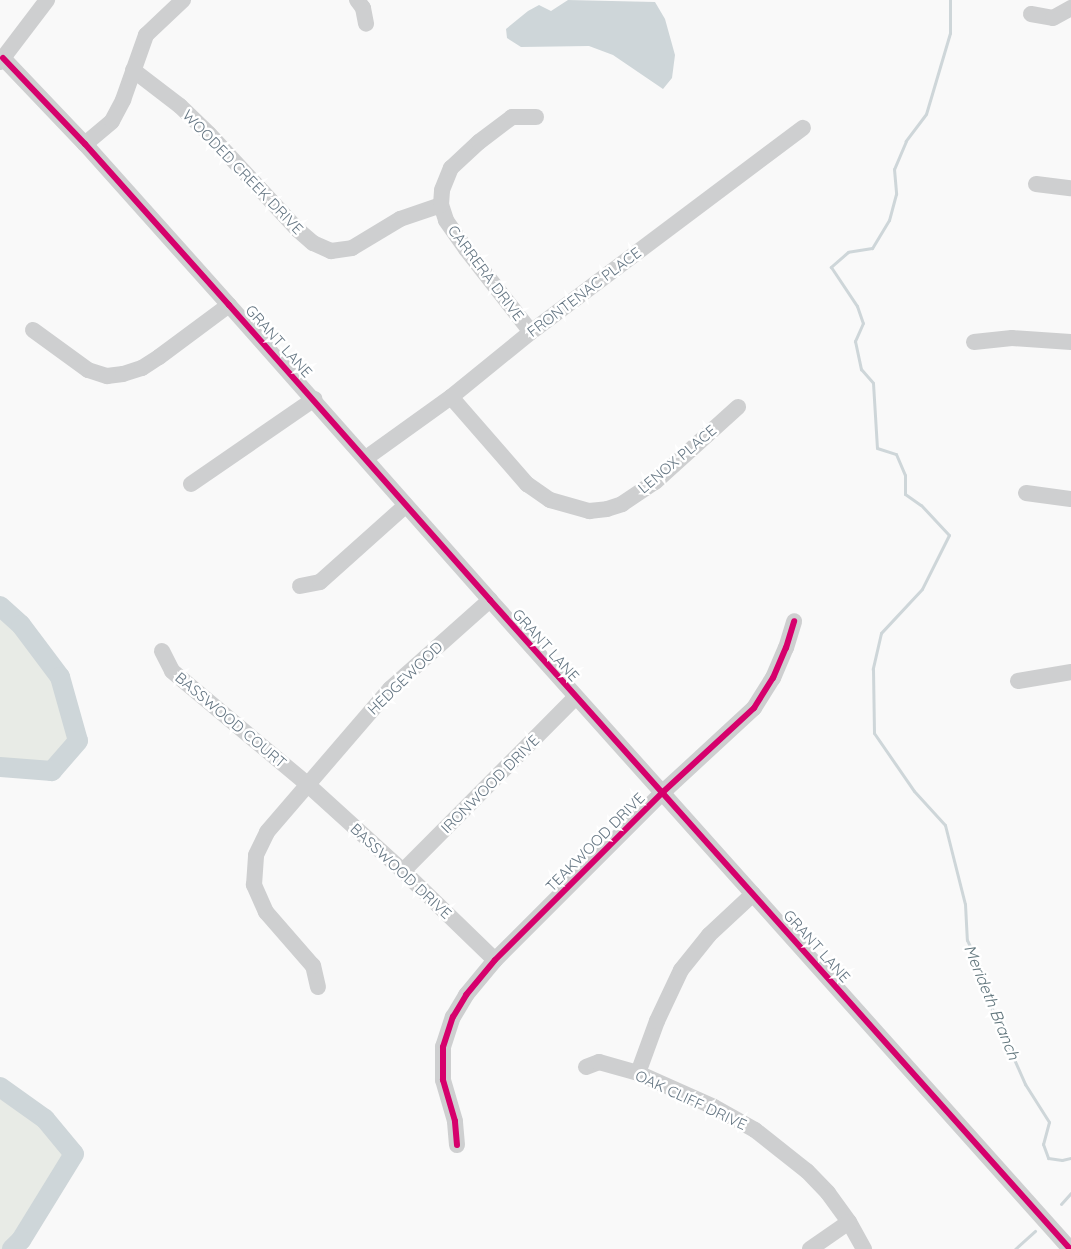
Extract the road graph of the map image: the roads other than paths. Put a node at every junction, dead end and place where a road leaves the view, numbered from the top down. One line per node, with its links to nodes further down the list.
1 (47, 0): 7 (street, GRANT LANE)
2 (183, 0): 8 (street)
3 (357, 0): 6 (street)
4 (1071, 8): 5 (street)
5 (1031, 14)
6 (366, 24)
7 (2, 60): 11 (street, GRANT LANE)
8 (133, 70): 11 (street); 14 (street, WOODED CREEK DRIVE)
9 (536, 116): 14 (street)
10 (803, 128): 17 (street, FRONTENAC PLACE)
11 (86, 144): 15 (street, GRANT LANE)
12 (1036, 184): 13 (street)
13 (1071, 188)
14 (441, 205): 17 (street, CARRERA DRIVE)
15 (229, 305): 16 (street); 21 (street, GRANT LANE)
16 (33, 330)
17 (531, 332): 20 (street, FRONTENAC PLACE)
18 (974, 342): 19 (street)
19 (1071, 342)
20 (451, 397): 22 (street, LENOX PLACE); 23 (street, FRONTENAC PLACE)
21 (314, 399): 23 (street, GRANT LANE); 24 (street)
22 (738, 407)
23 (366, 458): 27 (street, GRANT LANE)
24 (190, 484)
25 (1026, 493): 26 (street)
26 (1071, 499)
27 (406, 506): 28 (street); 29 (street, GRANT LANE)
28 (300, 586)
29 (490, 600): 34 (street, GRANT LANE); 35 (street, HEDGEWOOD)
30 (794, 621): 36 (street, TEAKWOOD DRIVE)
31 (162, 651): 35 (street, BASSWOOD COURT)
32 (1071, 672): 33 (street)
33 (1018, 680)
34 (576, 697): 36 (street, GRANT LANE); 37 (street, IRONWOOD DRIVE)
35 (307, 784): 37 (street, BASSWOOD DRIVE); 40 (street, HEDGEWOOD)
36 (663, 792): 38 (street, GRANT LANE); 39 (street, TEAKWOOD DRIVE)
37 (403, 871): 39 (street, BASSWOOD DRIVE)
38 (754, 894): 42 (street); 47 (street, GRANT LANE)
39 (495, 960): 43 (street, TEAKWOOD DRIVE)
40 (318, 987)
41 (586, 1067): 42 (street, OAK CLIFF DRIVE)
42 (638, 1073): 44 (street, OAK CLIFF DRIVE)
43 (456, 1146)
44 (849, 1222): 45 (street); 46 (street, OAK CLIFF DRIVE)
45 (810, 1249)
46 (864, 1249)
47 (1070, 1249)

